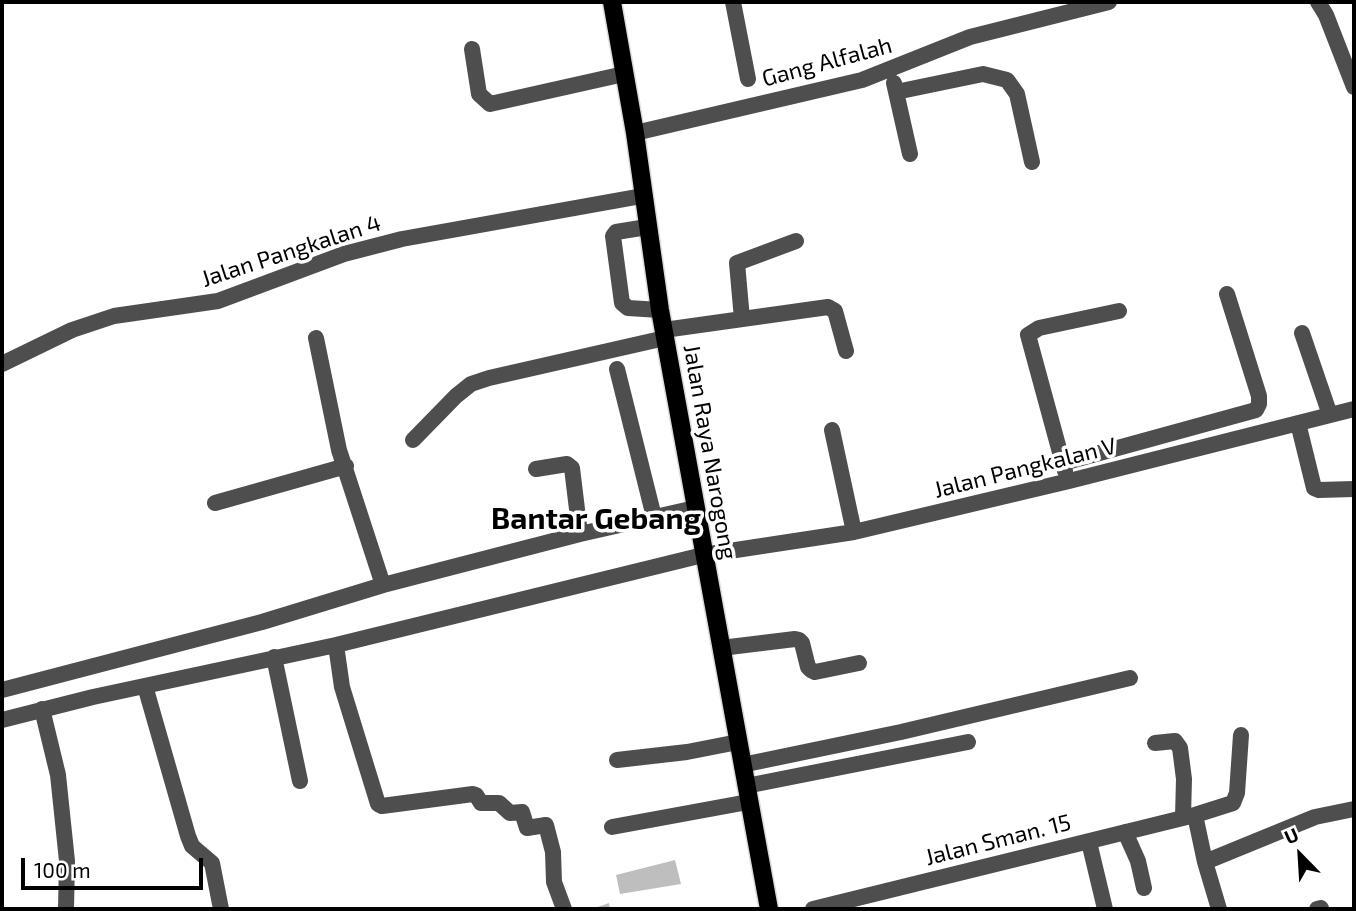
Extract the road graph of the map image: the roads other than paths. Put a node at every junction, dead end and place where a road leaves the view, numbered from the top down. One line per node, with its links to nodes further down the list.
1 (612, 2): 8 (main road, Jalan Raya Narogong)
2 (733, 2): 9 (street)
3 (1109, 2): 7 (street, Gang Alfalah)
4 (1318, 2): 6 (street)
5 (472, 49): 8 (street)
6 (1350, 65): 10 (street)
7 (891, 70): 11 (street); 12 (street, Gang Alfalah)
8 (624, 74): 12 (main road, Jalan Raya Narogong)
9 (748, 79)
10 (1354, 87)
11 (896, 92): 13 (street); 14 (street)
12 (635, 133): 15 (main road, Jalan Raya Narogong)
13 (909, 154)
14 (1032, 162)
15 (642, 196): 16 (main road, Jalan Raya Narogong); 26 (street, Jalan Pangkalan 4)
16 (647, 227): 19 (main road, Jalan Raya Narogong); 19 (street)
17 (796, 241): 21 (street)
18 (1227, 294): 33 (street)
19 (660, 310): 23 (main road, Jalan Raya Narogong)
20 (1119, 311): 33 (street)
21 (742, 319): 23 (street); 25 (street)
22 (1302, 333): 29 (street)
23 (664, 334): 32 (street); 39 (main road, Jalan Raya Narogong)
24 (316, 338): 34 (street)
25 (846, 351)
26 (2, 364)
27 (617, 369): 40 (street)
28 (1354, 409): 29 (street, Jalan Pangkalan V)
29 (1330, 415): 30 (street, Jalan Pangkalan V)
30 (1298, 423): 36 (street, Jalan Pangkalan V); 37 (street)
31 (832, 430): 41 (street)
32 (413, 440)
33 (1063, 463): 36 (street)
34 (346, 466): 38 (street); 44 (street)
35 (536, 469): 42 (street)
36 (1069, 481): 41 (street, Jalan Pangkalan V)
37 (1354, 489)
38 (215, 503)
39 (695, 508): 40 (street); 43 (main road, Jalan Raya Narogong)
40 (654, 517): 42 (street)
41 (854, 532): 43 (street, Jalan Pangkalan V)
42 (580, 534): 44 (street)
43 (703, 555): 45 (street, Jalan Pangkalan V); 46 (main road, Jalan Raya Narogong)
44 (383, 585): 51 (street)
45 (336, 645): 47 (street, Jalan Pangkalan V); 71 (street)
46 (721, 648): 48 (street); 55 (main road, Jalan Raya Narogong)
47 (274, 657): 50 (street, Jalan Pangkalan V); 60 (street)
48 (859, 663)
49 (1130, 678): 59 (street)
50 (145, 686): 52 (street, Jalan Pangkalan V); 70 (street)
51 (2, 690)
52 (42, 709): 53 (street, Jalan Pangkalan V); 69 (street)
53 (2, 720)
54 (1241, 735): 63 (street, Jalan Sman. 15)
55 (738, 742): 58 (street); 59 (main road, Jalan Raya Narogong)
56 (968, 742): 61 (street)
57 (1155, 743): 63 (street)
58 (617, 760)
59 (742, 765): 61 (main road, Jalan Raya Narogong)
60 (300, 781)
61 (747, 794): 64 (street); 72 (main road, Jalan Raya Narogong)
62 (1354, 809): 67 (street)
63 (1189, 816): 65 (street, Jalan Sman. 15); 67 (street)
64 (612, 827)
65 (1125, 832): 66 (street, Jalan Sman. 15); 68 (street)
66 (1088, 842): 73 (street, Jalan Sman. 15); 74 (street)
67 (1205, 862): 75 (street)
68 (1144, 888)
69 (66, 909)
70 (221, 909)
71 (564, 909)
72 (769, 909)
73 (813, 909)
74 (1105, 909)
75 (1219, 909)

